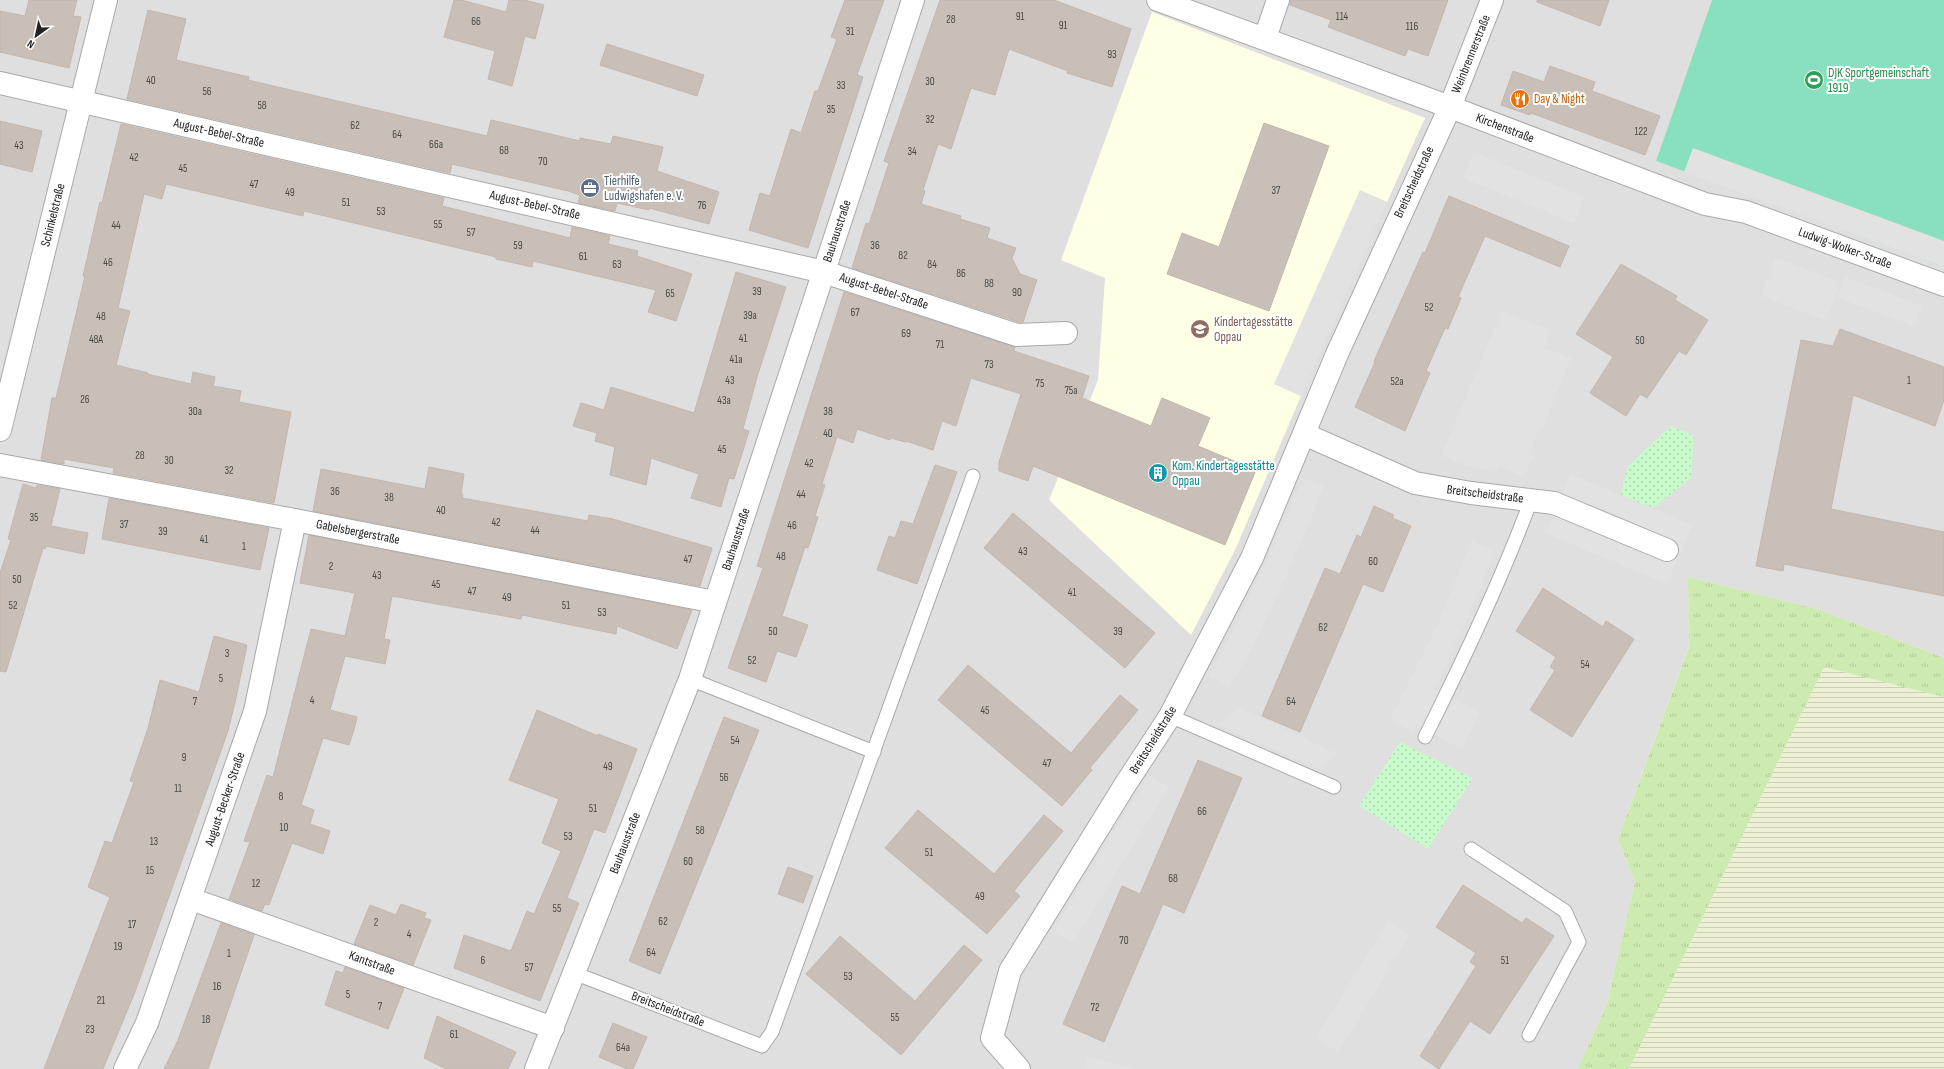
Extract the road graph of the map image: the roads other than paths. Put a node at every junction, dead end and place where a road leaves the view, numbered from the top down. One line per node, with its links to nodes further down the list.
1 (106, 0): 8 (street, Schinkelstraße)
2 (913, 0): 11 (street, Bauhausstraße)
3 (1158, 0): 6 (street, Kirchenstraße)
4 (1278, 0): 6 (street)
5 (1492, 0): 9 (street, Weinbrennerstraße)
6 (1265, 38): 9 (street, Kirchenstraße)
7 (0, 83): 8 (street, August-Bebel-Straße)
8 (81, 101): 11 (street, August-Bebel-Straße); 14 (street, Schinkelstraße)
9 (1450, 107): 10 (street, Kirchenstraße); 15 (street, Breitscheidstraße)
10 (1746, 212): 12 (street, Ludwig-Wolker-Straße)
11 (824, 272): 13 (street, August-Bebel-Straße); 21 (street, Bauhausstraße)
12 (1944, 285)
13 (1066, 333)
14 (0, 430)
15 (1304, 434): 18 (street, Breitscheidstraße); 23 (street, Breitscheidstraße)
16 (0, 465): 19 (street, Gabelsbergerstraße)
17 (973, 476): 25 (lane)
18 (1531, 500): 20 (street, Breitscheidstraße); 24 (lane)
19 (295, 520): 21 (street, Gabelsbergerstraße); 28 (street, August-Becker-Straße)
20 (1667, 550)
21 (715, 602): 22 (street, Bauhausstraße)
22 (690, 679): 25 (lane); 29 (street, Bauhausstraße)
23 (1170, 716): 26 (lane); 34 (street, Breitscheidstraße)
24 (1425, 737)
25 (874, 752): 29 (lane, Breitscheidstraße)
26 (1334, 786)
27 (1471, 849): 31 (lane)
28 (191, 899): 30 (street, Kantstraße); 32 (street, August-Becker-Straße)
29 (574, 973): 30 (street, Bauhausstraße)
30 (553, 1028): 33 (street, Bauhausstraße)
31 (1529, 1035)
32 (126, 1069)
33 (536, 1069)
34 (1019, 1069)

